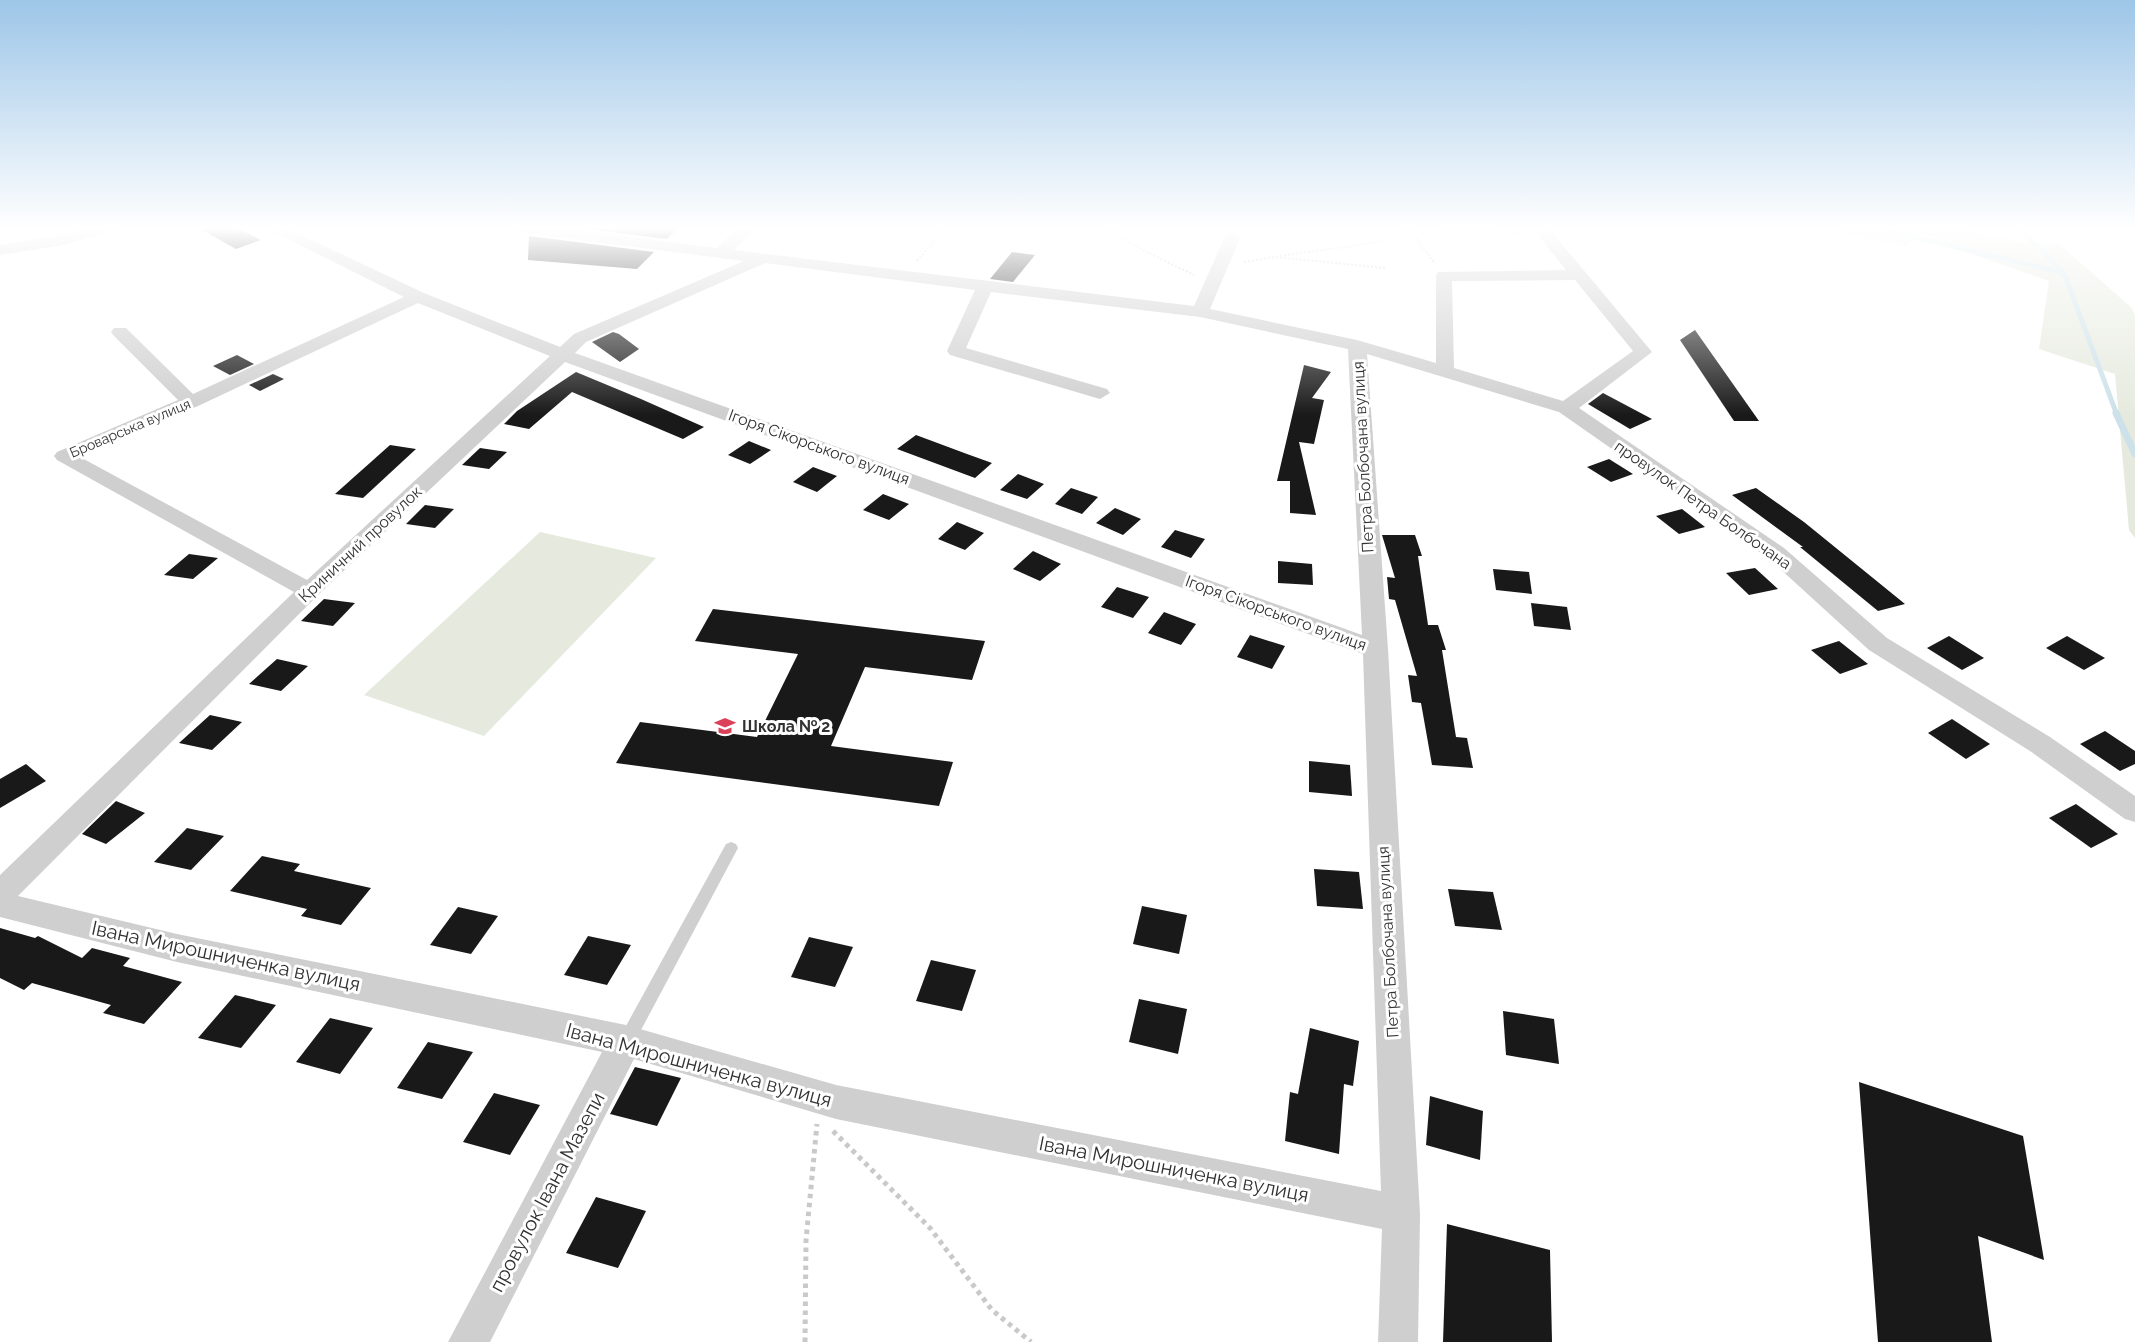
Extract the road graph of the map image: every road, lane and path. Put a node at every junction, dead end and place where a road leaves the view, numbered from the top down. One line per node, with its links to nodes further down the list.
1 (403, 290): 8 (street, Ігоря Сікорського вулиця)
2 (691, 290): 12 (street, Криничний провулок)
3 (983, 290): 14 (street)
4 (1015, 290): 9 (street, Петра Болбочана вулиця)
5 (1210, 290): 9 (street)
6 (1444, 290): 13 (street)
7 (1592, 290): 16 (street)
8 (418, 297): 12 (street, Ігоря Сікорського вулиця); 15 (street, Броварська вулиця)
9 (1200, 312): 11 (street, Петра Болбочана вулиця)
10 (120, 332): 15 (street)
11 (1357, 345): 13 (street, провулок Петра Болбочана); 18 (street, Петра Болбочана вулиця)
12 (564, 355): 17 (street, Криничний провулок); 18 (street, Ігоря Сікорського вулиця)
13 (1445, 372): 16 (street, провулок Петра Болбочана)
14 (1100, 393)
15 (191, 402): 17 (street, Броварська вулиця)
16 (1566, 408): 19 (street, провулок Петра Болбочана)
17 (309, 591): 21 (street, Криничний провулок)
18 (1375, 648): 25 (street, Петра Болбочана вулиця)
19 (2135, 811)
20 (731, 848): 23 (lane)
21 (0, 894)
22 (0, 904): 23 (street, Івана Мирошниченка вулиця)
23 (626, 1041): 24 (street, Івана Мирошниченка вулиця); 26 (street, провулок Івана Мазепи)
24 (814, 1103): 25 (street, Івана Мирошниченка вулиця); 27 (path); 28 (path)
25 (1401, 1214): 29 (street, Петра Болбочана вулиця)
26 (468, 1342)
27 (805, 1342)
28 (1031, 1342)
29 (1398, 1342)

